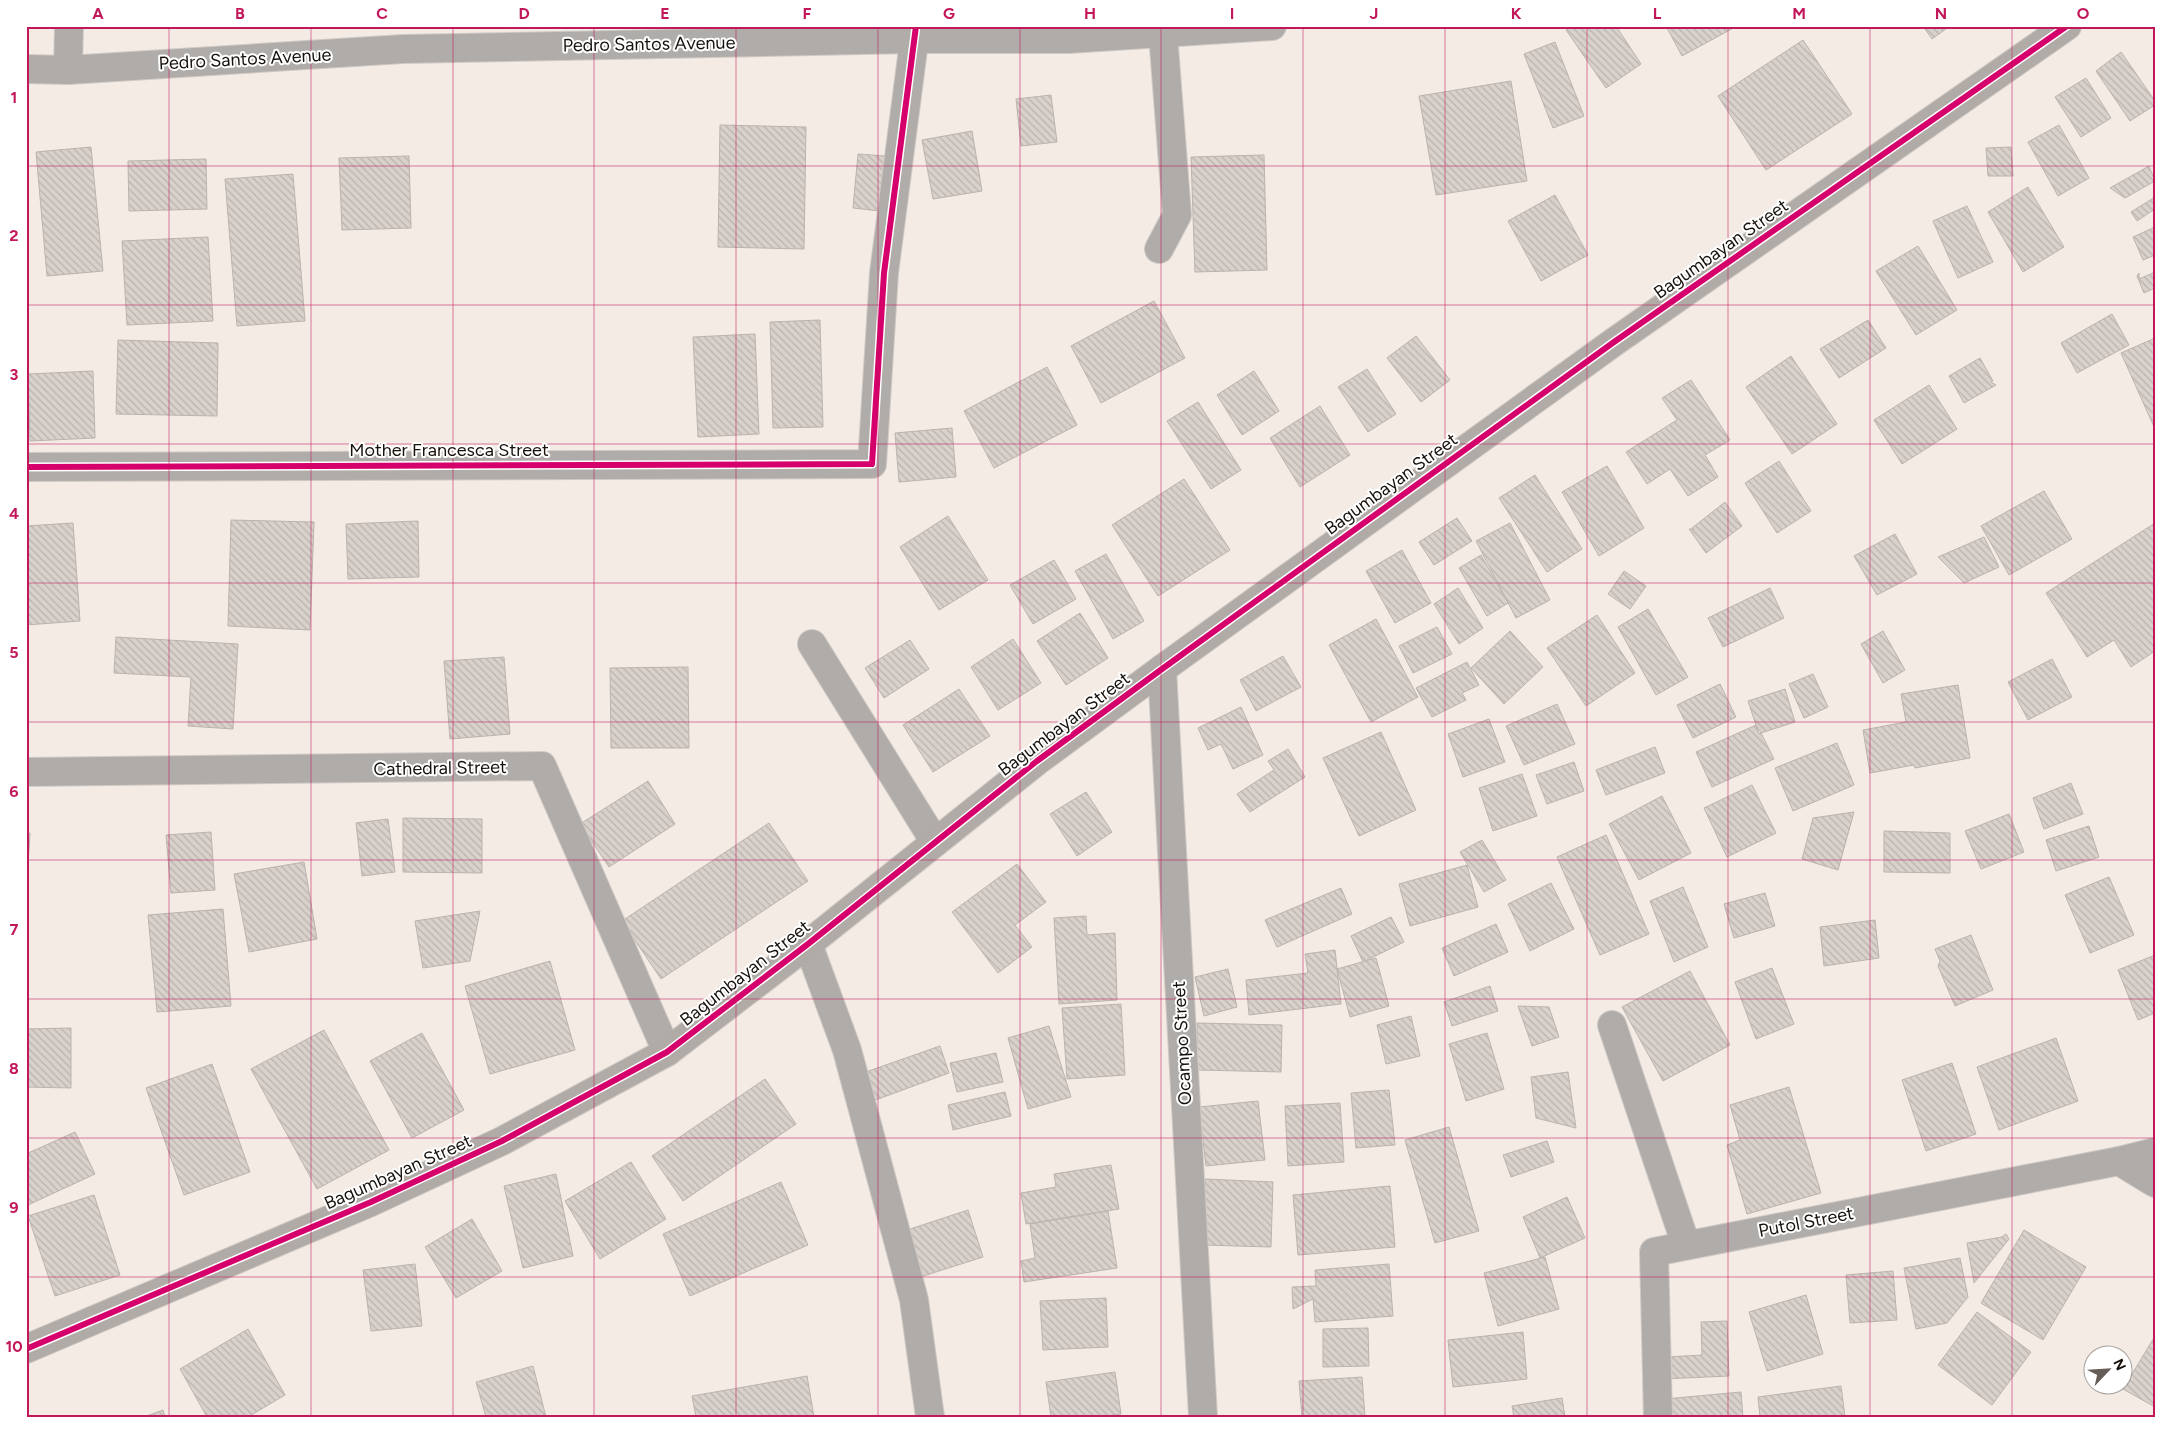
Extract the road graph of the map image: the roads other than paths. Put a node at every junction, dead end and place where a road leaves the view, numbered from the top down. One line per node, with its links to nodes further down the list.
1 (69, 26): 7 (street)
2 (1272, 26): 5 (street, Pedro Santos Avenue)
3 (2067, 26): 11 (main road, Bagumbayan Street)
4 (915, 32): 5 (street, Pedro Santos Avenue); 7 (street, Pedro Santos Avenue); 9 (street, Mother Francesca Street)
5 (1162, 34): 8 (street)
6 (26, 69): 7 (street, Pedro Santos Avenue)
7 (68, 70)
8 (1159, 249)
9 (26, 467)
10 (812, 644): 13 (street)
11 (1162, 669): 13 (main road, Bagumbayan Street); 23 (street, Ocampo Street)
12 (26, 772): 16 (street, Cathedral Street)
13 (936, 842): 14 (main road, Bagumbayan Street)
14 (808, 944): 16 (main road, Bagumbayan Street); 22 (street)
15 (1612, 1024): 20 (street)
16 (667, 1052): 21 (main road, Bagumbayan Street)
17 (2155, 1152): 18 (street, Putol Street)
18 (2119, 1161): 19 (street); 20 (street, Putol Street)
19 (2155, 1182)
20 (1686, 1245): 24 (street, Putol Street)
21 (26, 1349)
22 (930, 1417)
23 (1202, 1417)
24 (1658, 1417)

